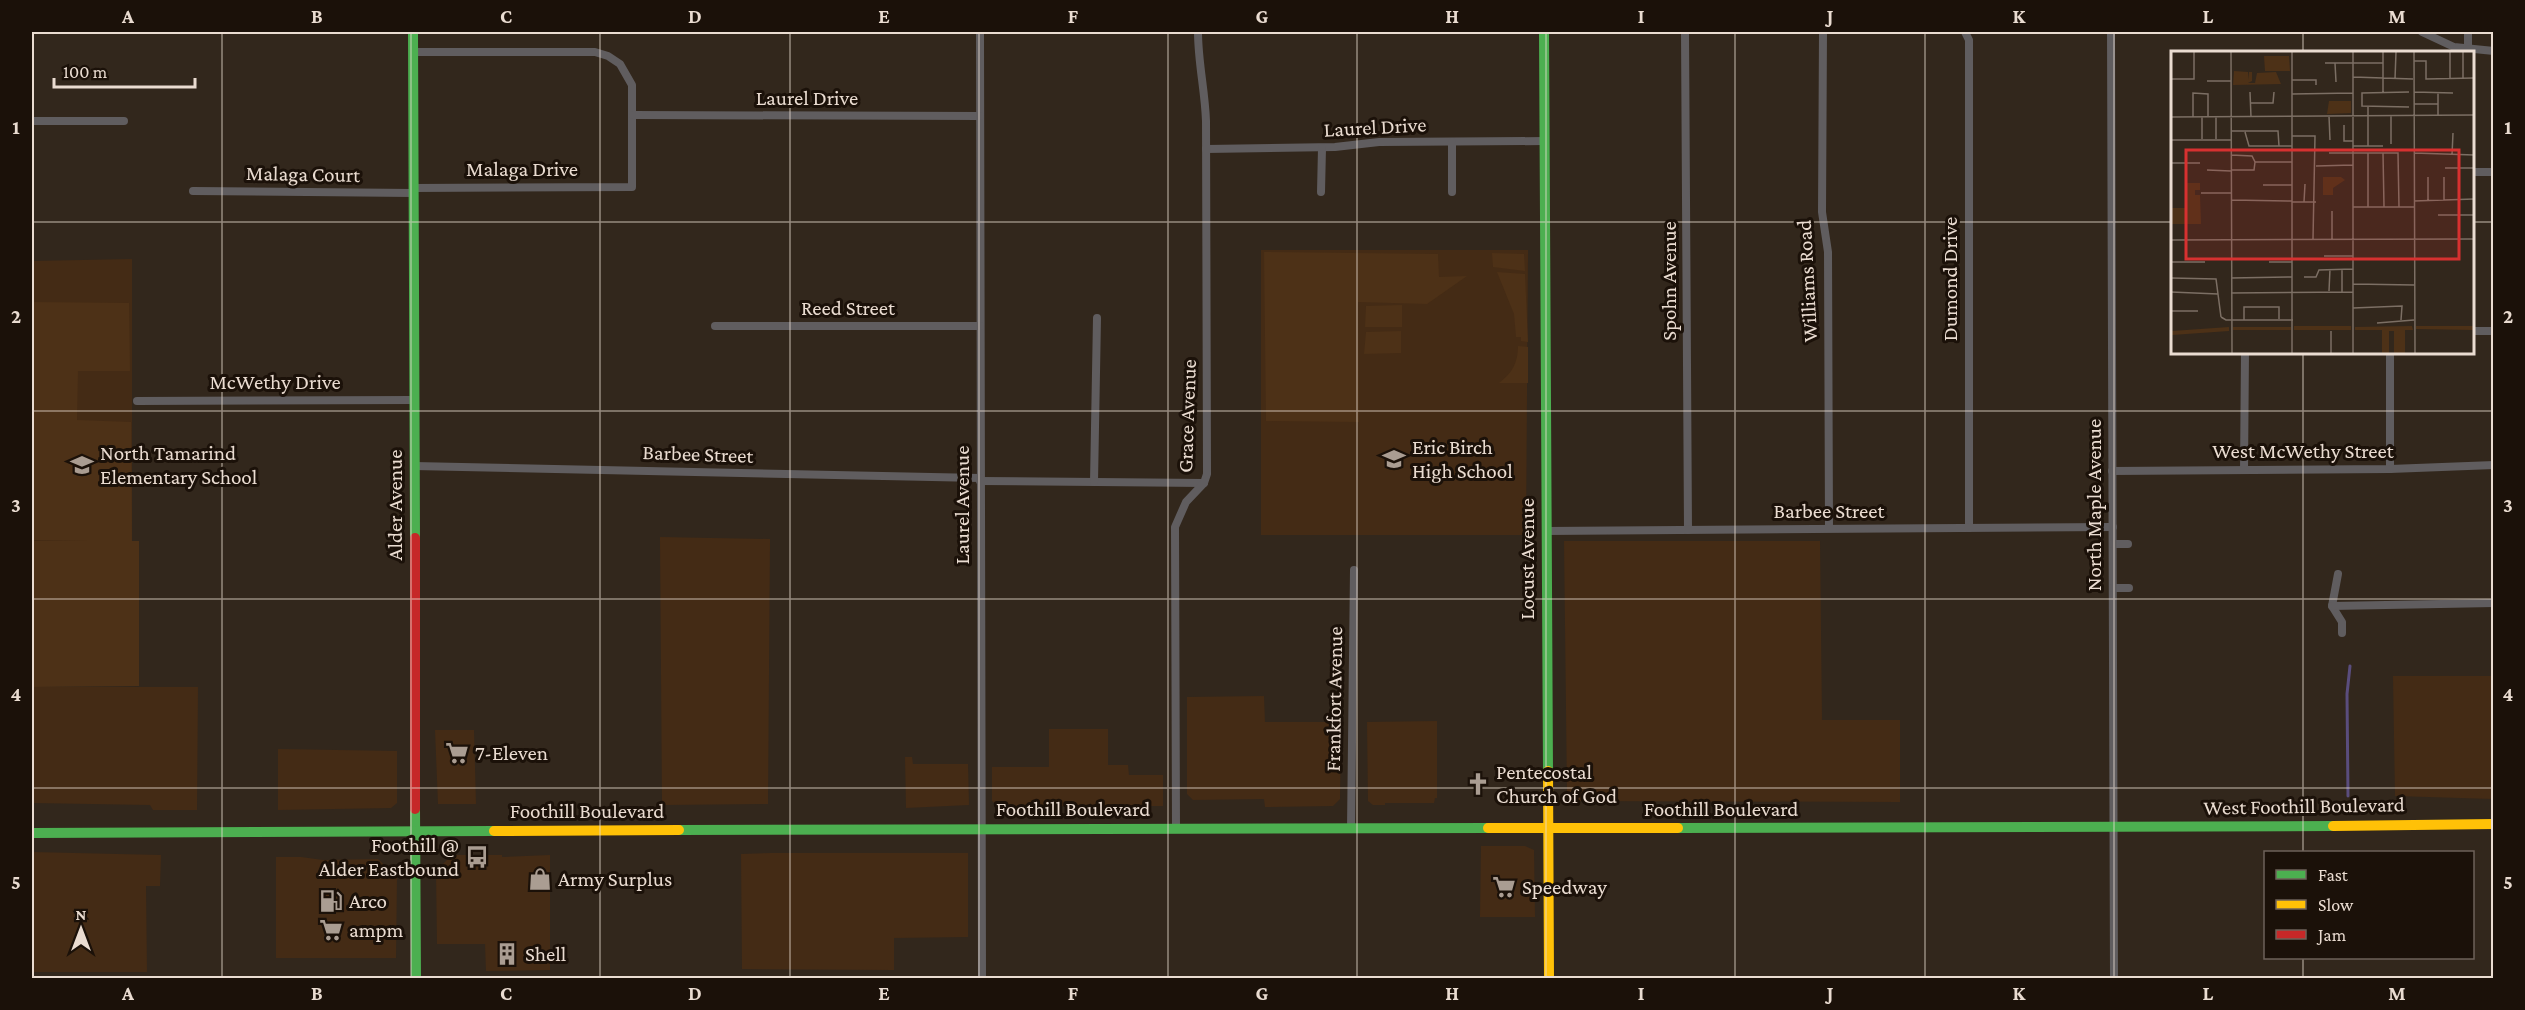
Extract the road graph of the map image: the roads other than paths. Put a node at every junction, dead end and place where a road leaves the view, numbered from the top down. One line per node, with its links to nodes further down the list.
1 (412, 32): 13 (main road, Alder Avenue)
2 (980, 32): 15 (street, Laurel Avenue)
3 (1198, 32): 21 (street, Grace Avenue)
4 (1544, 32): 18 (main road, Locust Avenue)
5 (1685, 32): 48 (street, Spohn Avenue)
6 (1823, 32): 46 (street, Williams Road)
7 (1965, 32): 47 (street, Dumond Drive)
8 (2111, 32): 41 (street, North Maple Avenue)
9 (2422, 32): 11 (street)
10 (2468, 32): 11 (street)
11 (2468, 50): 12 (street)
12 (2493, 51)
13 (412, 52): 14 (street); 24 (main road, Alder Avenue)
14 (633, 115): 15 (street, Laurel Drive); 24 (street, Malaga Drive)
15 (980, 116): 30 (street, Laurel Avenue)
16 (32, 121): 17 (street)
17 (124, 121)
18 (1545, 141): 19 (street, Laurel Drive); 49 (main road, Locust Avenue)
19 (1452, 142): 20 (street, Laurel Drive); 27 (street)
20 (1322, 148): 21 (street, Laurel Drive); 26 (street)
21 (1206, 149): 44 (street, Grace Avenue)
22 (2474, 172): 23 (street)
23 (2493, 172)
24 (413, 190): 25 (street, Malaga Court); 35 (main road, Alder Avenue)
25 (192, 191)
26 (1321, 192)
27 (1452, 192)
28 (1097, 318): 43 (street)
29 (715, 326): 30 (street, Reed Street)
30 (980, 326): 42 (street, Laurel Avenue)
31 (2474, 331): 32 (street)
32 (2493, 331)
33 (2245, 354): 40 (street)
34 (2390, 354): 39 (street)
35 (414, 400): 36 (street, McWethy Drive); 38 (main road, Alder Avenue)
36 (136, 401)
37 (2493, 465): 39 (street, West McWethy Street)
38 (414, 466): 42 (street, Barbee Street); 65 (main road, Alder Avenue)
39 (2390, 469): 40 (street, West McWethy Street)
40 (2244, 470): 41 (street, West McWethy Street)
41 (2112, 471): 45 (street, North Maple Avenue)
42 (980, 479): 43 (street, Barbee Street); 62 (street, Laurel Avenue)
43 (1094, 482): 44 (street, Barbee Street)
44 (1204, 483): 60 (street, Grace Avenue)
45 (2113, 527): 47 (street, Barbee Street); 50 (street, North Maple Avenue)
46 (1830, 528): 47 (street, Barbee Street); 48 (street, Barbee Street)
47 (1969, 528)
48 (1688, 530): 49 (street, Barbee Street)
49 (1546, 531): 64 (main road, Locust Avenue)
50 (2113, 544): 51 (street); 54 (street, North Maple Avenue)
51 (2128, 544)
52 (1354, 570): 63 (street, Frankfort Avenue)
53 (2337, 574): 57 (street)
54 (2113, 588): 55 (street); 61 (street, North Maple Avenue)
55 (2129, 588)
56 (2493, 603): 57 (street)
57 (2332, 606): 58 (street)
58 (2342, 633)
59 (2493, 824): 61 (main road, West Foothill Boulevard)
60 (1176, 828): 62 (main road, Foothill Boulevard); 63 (main road, Foothill Boulevard)
61 (2114, 828): 64 (main road, Foothill Boulevard); 70 (street, North Maple Avenue)
62 (980, 829): 65 (main road, Foothill Boulevard); 68 (street, Laurel Avenue)
63 (1351, 829): 64 (main road, Foothill Boulevard)
64 (1547, 829): 69 (main road, Locust Avenue)
65 (416, 831): 66 (main road, Foothill Boulevard); 67 (main road, Alder Avenue)
66 (32, 833)
67 (416, 978)
68 (982, 978)
69 (1548, 978)
70 (2115, 978)

